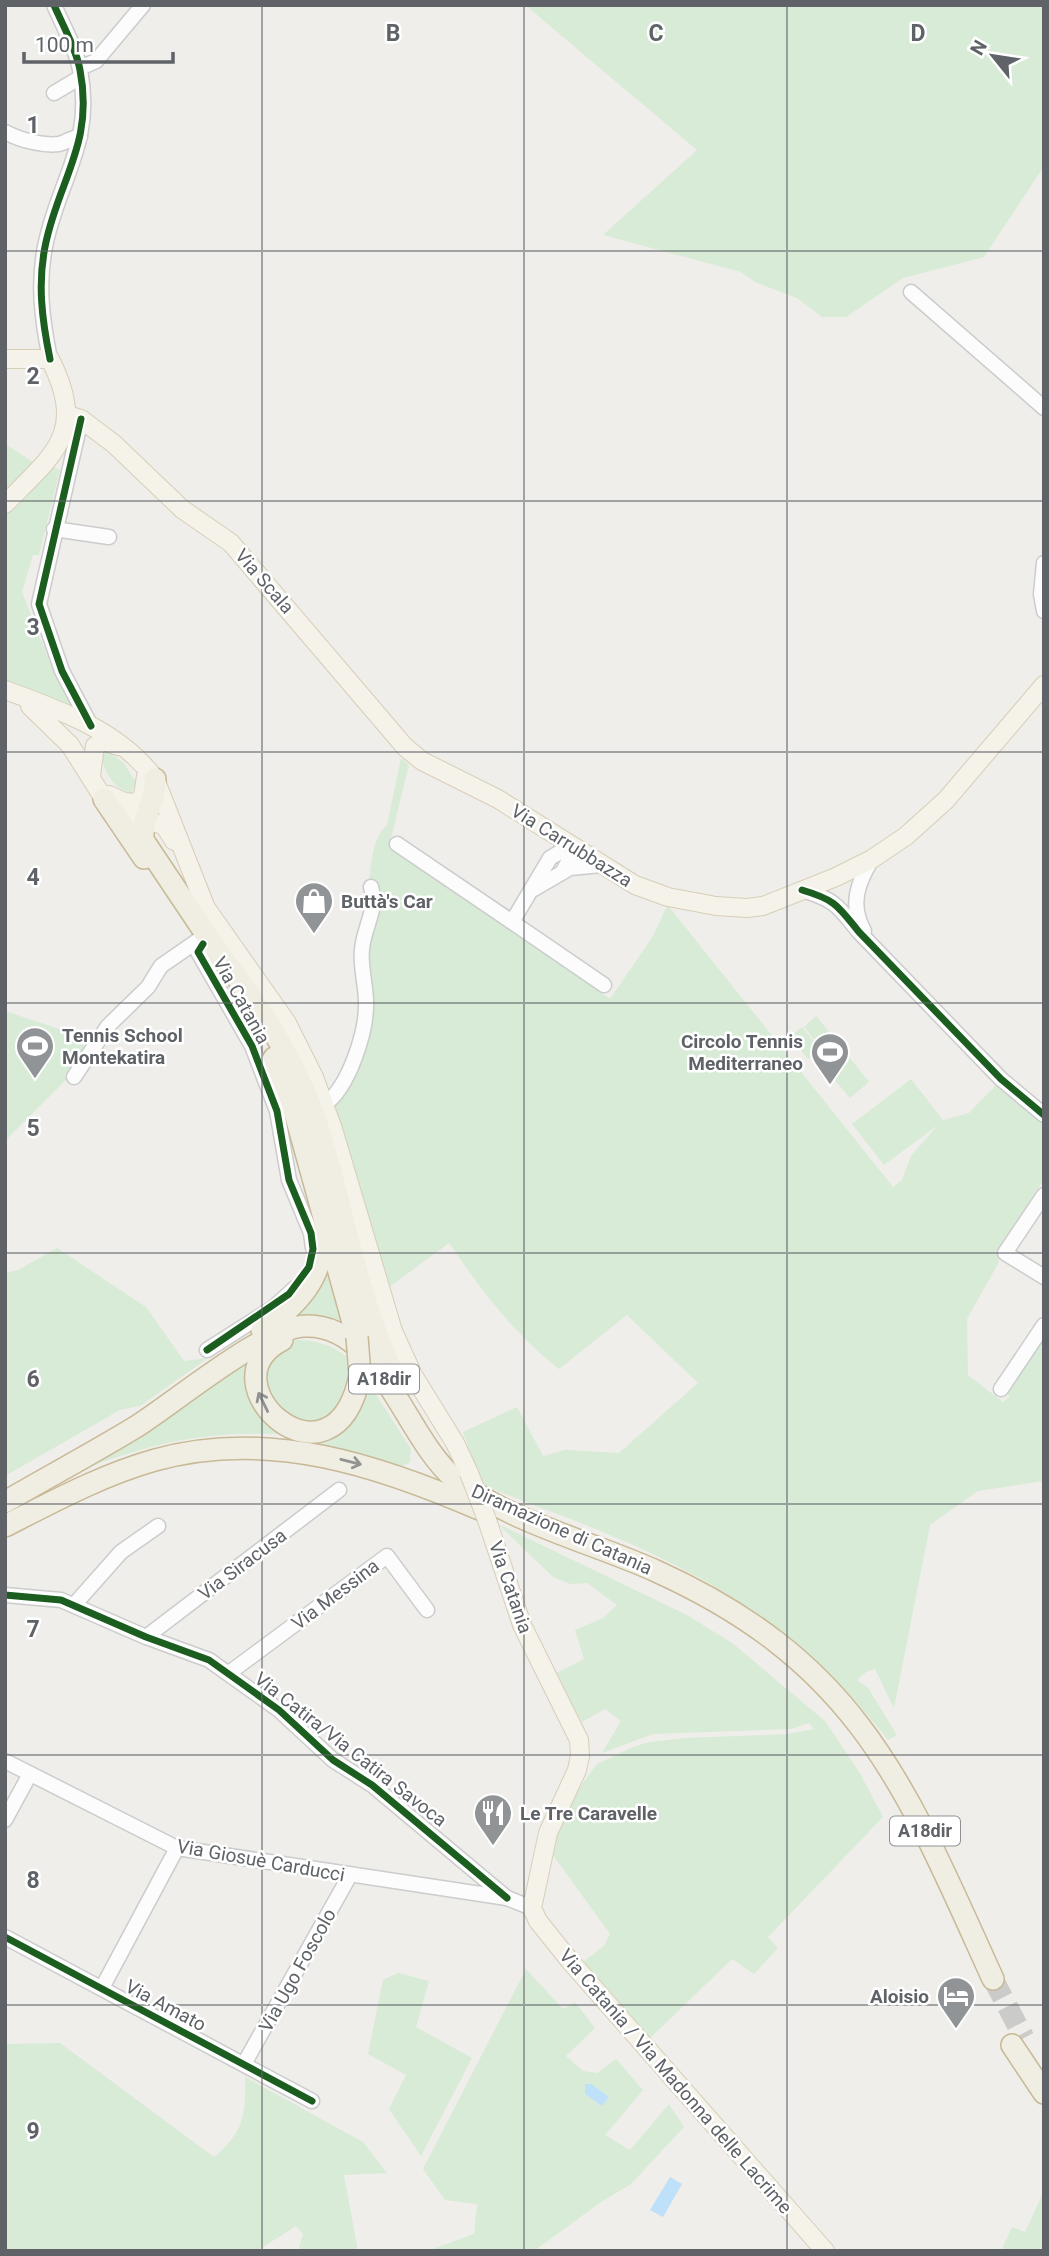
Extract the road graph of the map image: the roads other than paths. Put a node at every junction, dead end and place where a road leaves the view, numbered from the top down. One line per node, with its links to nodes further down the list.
1 (54, 5): 3 (street)
2 (143, 5): 3 (street)
3 (84, 70): 4 (street); 6 (street)
4 (54, 93)
5 (5, 132): 6 (street)
6 (80, 137): 9 (street)
7 (911, 292): 10 (street)
8 (5, 359): 9 (main road)
9 (50, 359): 11 (main road)
10 (1044, 408)
11 (74, 417): 12 (main road); 13 (street); 21 (main road, Via Scala)
12 (5, 504)
13 (54, 529): 14 (street); 19 (street)
14 (109, 537)
15 (1044, 563): 16 (street)
16 (1044, 611)
17 (1044, 685): 28 (main road, Via Carrubbazza)
18 (5, 691): 19 (main road, Via Catania); 22 (main road)
19 (91, 726): 20 (main road, Via Catania)
20 (146, 768): 22 (main road); 22 (main road); 23 (highway); 32 (main road, Via Catania)
21 (440, 772): 24 (main road, Via Carrubbazza)
22 (96, 788): 23 (main road); 40 (highway)
23 (144, 820): 32 (main road); 40 (highway)
24 (540, 825): 26 (main road, Via Carrubbazza); 27 (street)
25 (397, 844): 38 (street)
26 (572, 845): 27 (street); 29 (main road, Via Carrubbazza); 30 (street)
27 (550, 858): 34 (street)
28 (872, 859): 31 (main road, Via Carrubbazza); 36 (street)
29 (601, 865): 30 (street); 35 (main road, Via Carrubbazza)
30 (563, 872): 34 (street)
31 (836, 877): 35 (main road, Via Carrubbazza); 36 (street); 37 (street)
32 (194, 882): 43 (main road, Via Catania)
33 (372, 887): 43 (street)
34 (533, 890): 38 (street)
35 (802, 890): 37 (street)
36 (855, 900): 39 (street)
37 (841, 906): 39 (street)
38 (512, 922): 41 (street)
39 (873, 943): 44 (street)
40 (208, 946): 42 (street); 45 (highway); 49 (highway); 50 (street, Via Catania); 64 (highway)
41 (604, 985)
42 (74, 1077)
43 (325, 1104): 76 (main road, Via Catania, bridge)
44 (1044, 1115)
45 (308, 1158): 49 (highway); 55 (highway)
46 (1044, 1195): 47 (street)
47 (1044, 1277)
48 (1044, 1325): 52 (street)
49 (362, 1341): 51 (highway, bridge)
50 (207, 1350)
51 (364, 1376): 59 (highway); 60 (highway, one-way to 60)
52 (1001, 1389)
53 (96, 1449): 55 (highway); 58 (highway, Diramazione di Catania / A18dir); 64 (highway, Diramazione di Catania / A18dir)
54 (140, 1465): 60 (highway, Diramazione di Catania / A18dir, one-way to 60); 61 (highway, Diramazione di Catania / A18dir); 63 (highway)
55 (40, 1474): 57 (highway); 58 (highway)
56 (339, 1490): 68 (street, Via Siracusa)
57 (5, 1491)
58 (5, 1501)
59 (5, 1515)
60 (517, 1522): 64 (highway, Diramazione di Catania / A18dir)
61 (5, 1526)
62 (158, 1526): 66 (street)
63 (5, 1536)
64 (655, 1571)
65 (5, 1595): 66 (street, Via Catira/Via Catira Savoca)
66 (74, 1605): 68 (street, Via Catira/Via Catira Savoca)
67 (427, 1610): 69 (street, Via Messina)
68 (146, 1637): 69 (street, Via Catira/Via Catira Savoca)
69 (229, 1673): 75 (street, Via Catira/Via Catira Savoca)
70 (5, 1761): 71 (street, Via Giosuè Carducci)
71 (30, 1774): 72 (street); 73 (street, Via Giosuè Carducci)
72 (5, 1820)
73 (177, 1848): 74 (street, Via Giosuè Carducci); 78 (street)
74 (350, 1875): 75 (street, Via Giosuè Carducci); 79 (street, Via Ugo Foscolo)
75 (507, 1898): 76 (street, Via Giosuè Carducci)
76 (532, 1908): 83 (main road, Via Catania / Via Madonna delle Lacrime)
77 (5, 1937): 78 (street, Via Amato)
78 (102, 1988): 79 (street, Via Amato)
79 (244, 2064): 82 (street, Via Amato)
80 (1044, 2067): 81 (highway)
81 (1044, 2093)
82 (312, 2101)
83 (825, 2251)

